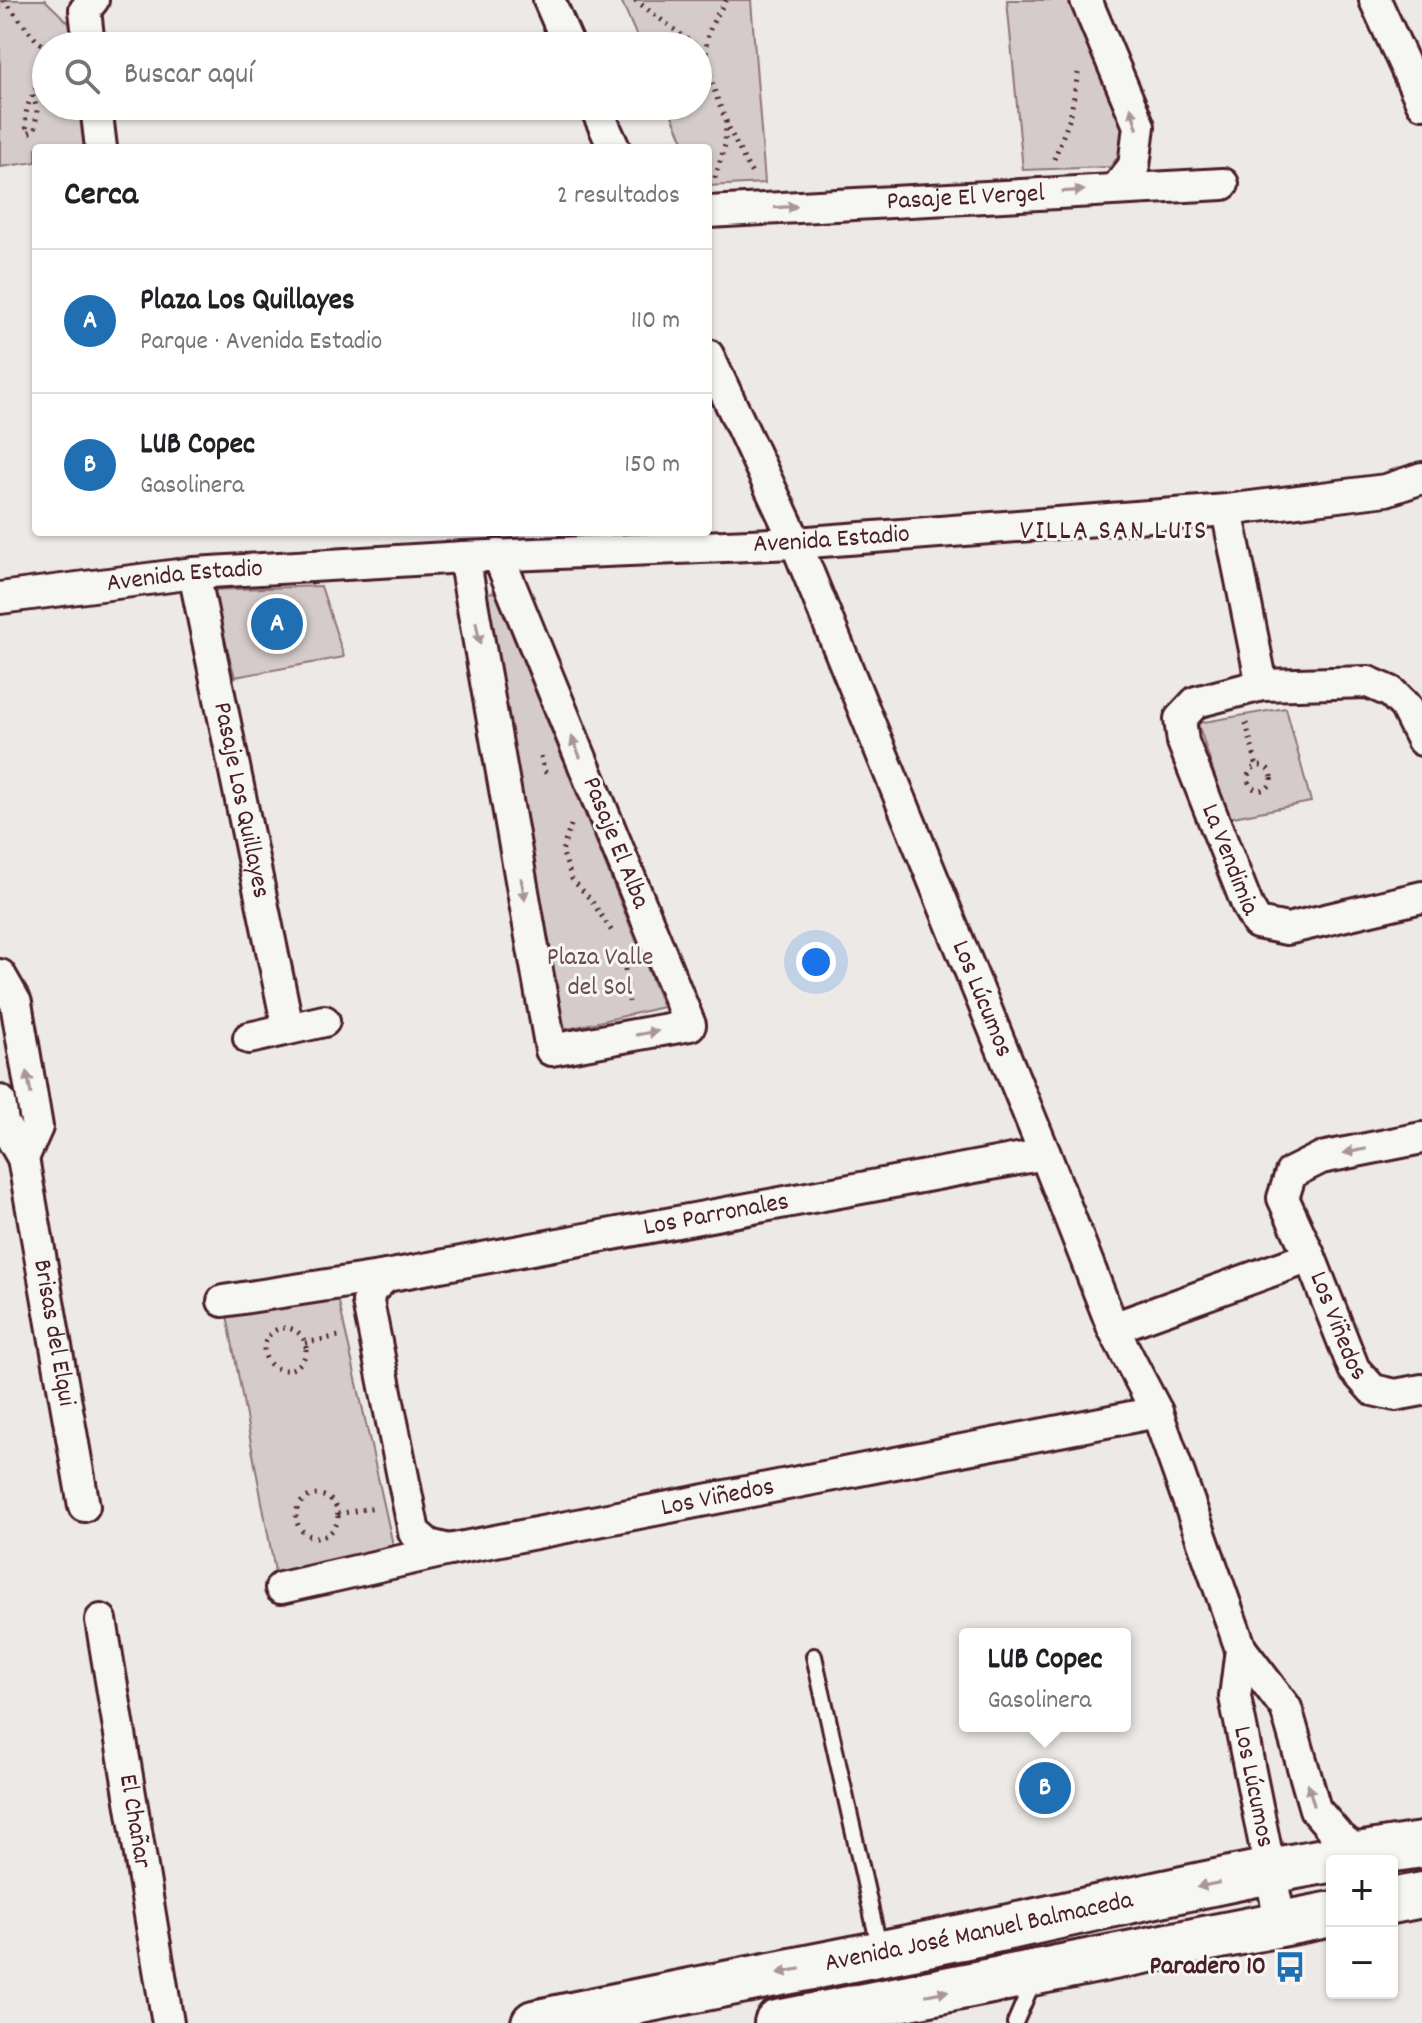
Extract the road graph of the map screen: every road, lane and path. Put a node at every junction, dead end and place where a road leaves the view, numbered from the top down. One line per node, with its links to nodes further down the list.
1 (4, 0): 12 (path)
2 (549, 0): 9 (street)
3 (635, 0): 10 (path)
4 (726, 0): 11 (path)
5 (1086, 0): 24 (street, one-way to 5)
6 (1375, 0): 16 (street)
7 (89, 5): 8 (street)
8 (89, 32)
9 (563, 32)
10 (677, 32)
11 (709, 32)
12 (32, 35)
13 (1078, 69): 26 (path)
14 (712, 78): 20 (path)
15 (32, 98): 17 (path)
16 (1422, 103)
17 (37, 120)
18 (98, 120): 21 (street)
19 (601, 120): 22 (street)
20 (726, 120): 25 (path); 28 (path)
21 (101, 144)
22 (612, 144)
23 (1223, 184): 24 (street, Pasaje El Vergel)
24 (1116, 189): 26 (street, Pasaje El Vergel, one-way to 24)
25 (712, 191)
26 (1034, 193): 28 (street, Pasaje El Vergel, one-way to 26)
27 (712, 198): 28 (street, Pasaje El Vergel)
28 (771, 208)
29 (712, 364): 32 (street, Los Lúcumos)
30 (1422, 478): 31 (street, Avenida Estadio)
31 (1227, 510): 32 (street, Avenida Estadio); 37 (street)
32 (796, 543): 33 (street, Avenida Estadio); 47 (street, Los Lúcumos)
33 (498, 555): 34 (street, Avenida Estadio); 34 (street, Pasaje El Alba, one-way to 33)
34 (464, 557): 35 (street, Avenida Estadio)
35 (194, 573): 36 (street, Avenida Estadio); 43 (street, Pasaje Los Quillayes)
36 (0, 598)
37 (1250, 688): 38 (street, La Vendimia); 39 (path); 40 (street, La Vendimia)
38 (1422, 740)
39 (1257, 767): 39 (path)
40 (1422, 897)
41 (0, 975): 48 (street, Brisas del Elqui, one-way to 41)
42 (324, 1021): 43 (street)
43 (288, 1028): 44 (street)
44 (249, 1038)
45 (0, 1101): 48 (street, Brisas del Elqui)
46 (1422, 1138): 49 (street, Los Viñedos, one-way to 49)
47 (1045, 1154): 50 (street, Los Parronales); 52 (street, Los Lúcumos)
48 (23, 1158): 56 (street, Brisas del Elqui)
49 (1310, 1257): 52 (street, Los Viñedos); 54 (street, Los Viñedos)
50 (386, 1276): 51 (street, Los Parronales); 58 (street)
51 (223, 1301)
52 (1113, 1328): 55 (street, Los Lúcumos)
53 (278, 1368): 53 (path)
54 (1422, 1390)
55 (1157, 1412): 58 (street, Los Viñedos); 61 (street, Los Lúcumos)
56 (84, 1506)
57 (310, 1536): 57 (path)
58 (449, 1550): 59 (street, Los Viñedos)
59 (281, 1588)
60 (101, 1620): 72 (street, El Chañar)
61 (1241, 1649): 64 (street, Los Lúcumos, one-way to 61); 65 (street, Los Lúcumos)
62 (814, 1656): 70 (lane)
63 (1422, 1845): 64 (main road, Avenida José Manuel Balmaceda)
64 (1360, 1854): 65 (main road, Avenida José Manuel Balmaceda)
65 (1272, 1871): 69 (street, Los Lúcumos); 70 (main road, Avenida José Manuel Balmaceda, one-way to 70)
66 (1422, 1895): 67 (main road)
67 (1398, 1900)
68 (1326, 1915): 69 (main road, Avenida José Manuel Balmaceda)
69 (1281, 1925): 71 (main road, Avenida José Manuel Balmaceda)
70 (881, 1954): 73 (main road, Avenida José Manuel Balmaceda, one-way to 73)
71 (1036, 1974): 74 (main road, Avenida José Manuel Balmaceda, one-way to 71); 75 (lane)
72 (168, 2023)
73 (534, 2023)
74 (777, 2023)
75 (1015, 2023)

